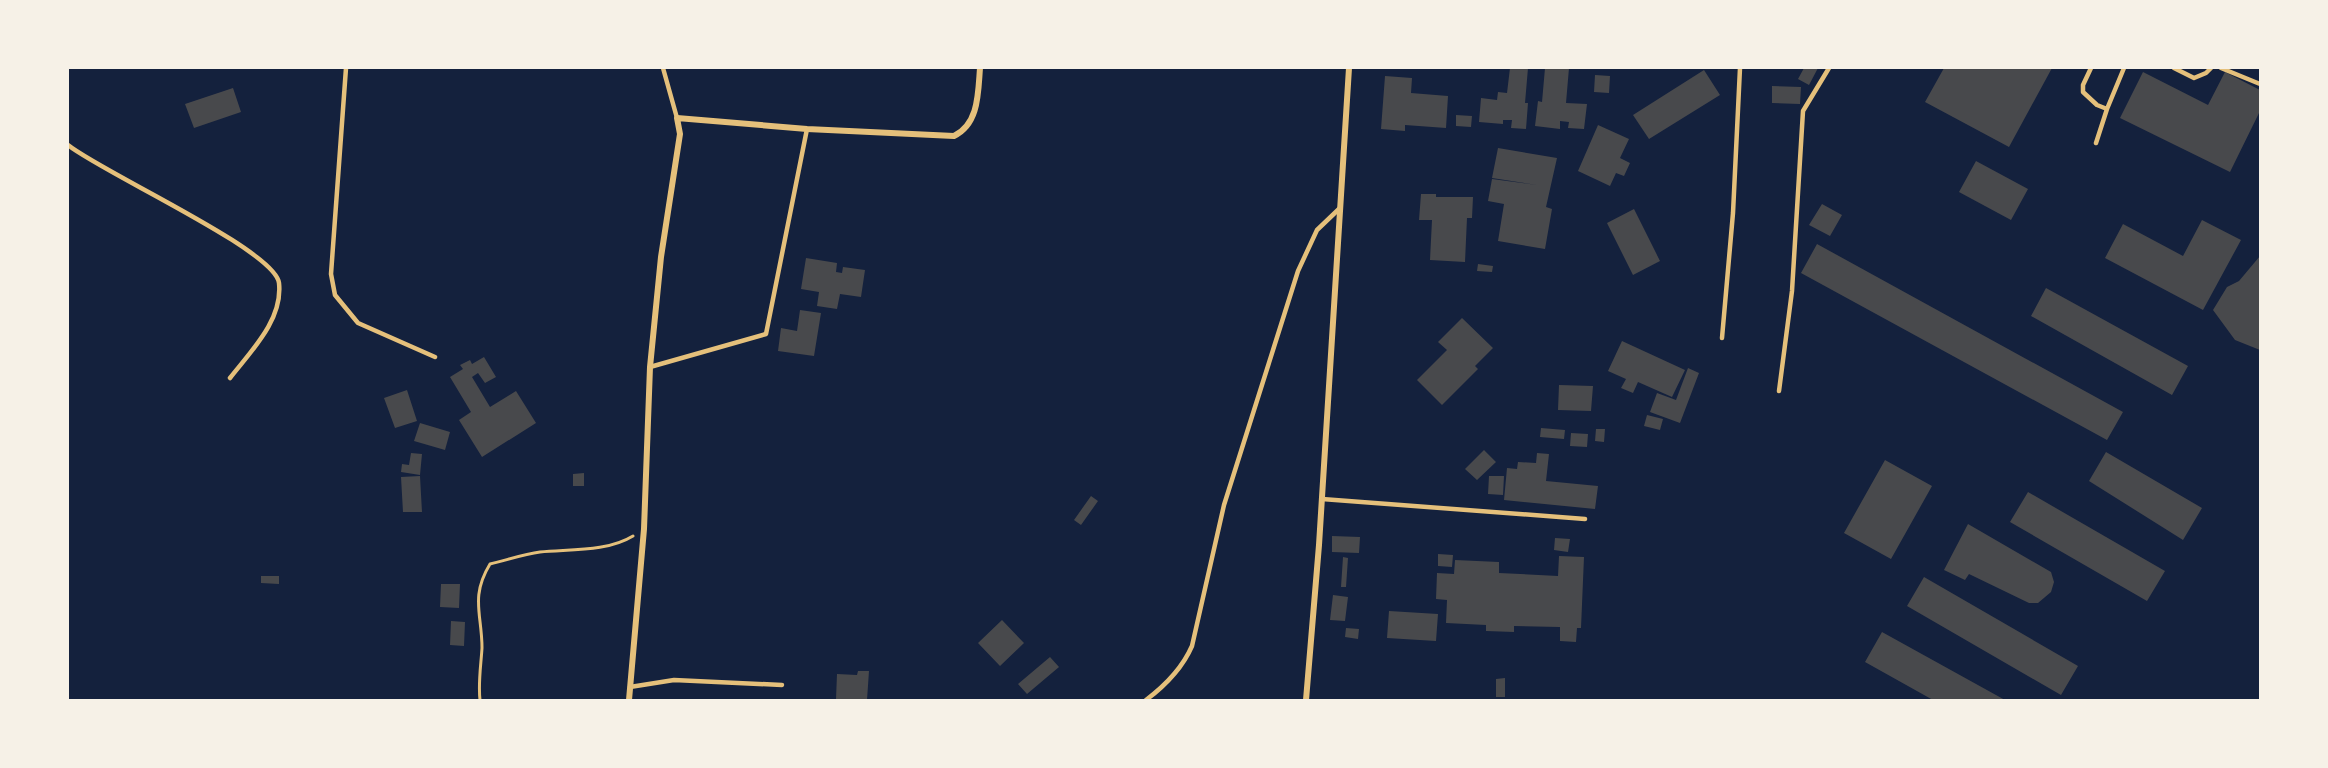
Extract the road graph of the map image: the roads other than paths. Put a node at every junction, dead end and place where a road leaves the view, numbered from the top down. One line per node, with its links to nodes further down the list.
1 (346, 68): 20 (lane)
2 (663, 68): 14 (lane)
3 (980, 68): 15 (street)
4 (1349, 68): 18 (street)
5 (1740, 68): 19 (lane)
6 (1829, 68): 23 (lane)
7 (2091, 68): 13 (lane)
8 (2124, 68): 13 (lane)
9 (2174, 68): 10 (lane)
10 (2211, 68)
11 (2221, 68): 12 (lane)
12 (2260, 84)
13 (2107, 109): 16 (lane)
14 (677, 118): 15 (street); 21 (street)
15 (807, 129): 21 (lane)
16 (2096, 143)
17 (68, 146): 22 (lane)
18 (1340, 208): 24 (street); 29 (lane)
19 (1722, 338)
20 (435, 357)
21 (650, 367): 27 (street)
22 (230, 378)
23 (1779, 392)
24 (1322, 499): 25 (lane); 30 (street)
25 (1585, 519)
26 (782, 685): 27 (lane)
27 (630, 687): 28 (street)
28 (629, 700)
29 (1146, 700)
30 (1306, 700)

